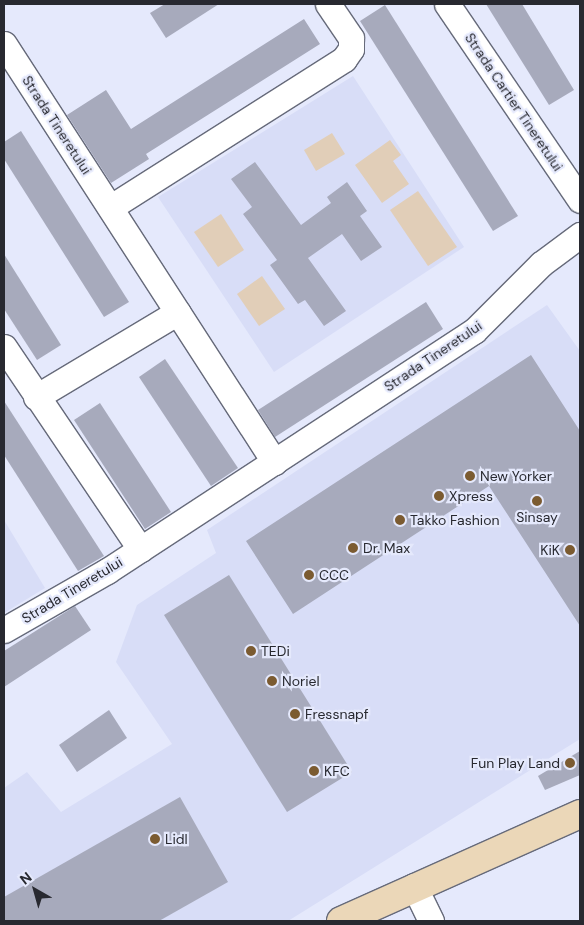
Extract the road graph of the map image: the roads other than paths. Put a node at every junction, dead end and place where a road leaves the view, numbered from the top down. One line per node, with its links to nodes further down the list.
1 (328, 4): 5 (street)
2 (447, 4): 4 (street, Strada Cartier Tineretului)
3 (4, 44): 5 (street, Strada Tineretului)
4 (580, 200)
5 (111, 207): 7 (street, Strada Tineretului)
6 (580, 235): 10 (street, Strada Tineretului)
7 (178, 312): 9 (street); 10 (street, Strada Tineretului)
8 (4, 347): 9 (street)
9 (36, 397): 11 (street)
10 (274, 462): 11 (street, Strada Tineretului)
11 (140, 549): 12 (street, Strada Tineretului)
12 (4, 630)
13 (580, 814): 14 (street)
14 (414, 886): 15 (street); 16 (street)
15 (341, 921)
16 (431, 921)

